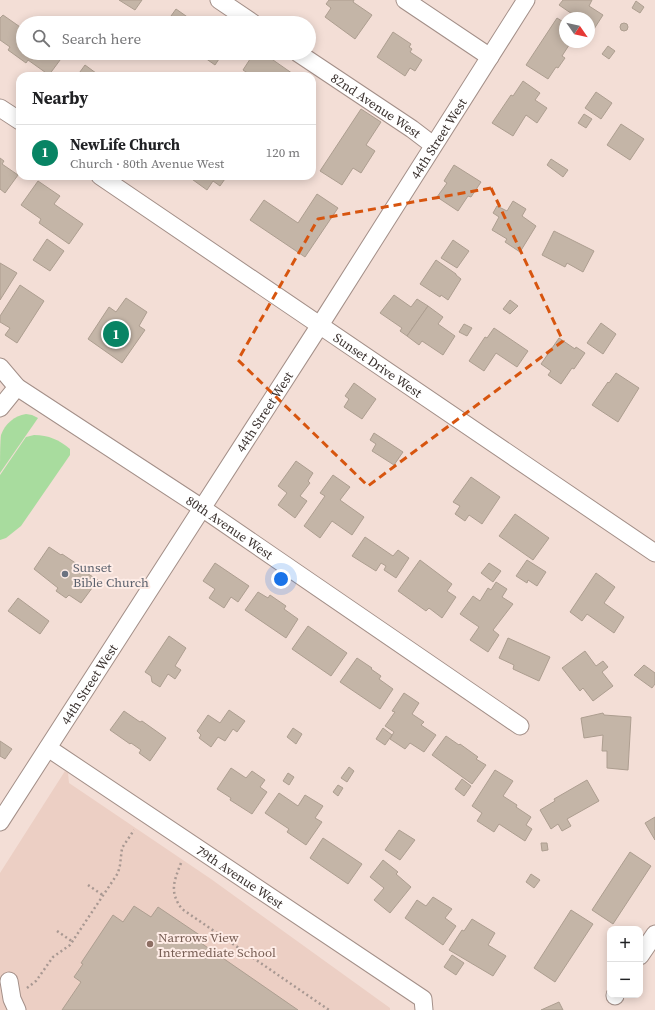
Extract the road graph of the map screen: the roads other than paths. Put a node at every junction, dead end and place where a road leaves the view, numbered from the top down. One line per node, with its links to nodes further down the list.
1 (219, 0): 4 (street)
2 (405, 0): 5 (street)
3 (526, 0): 5 (street, 44th Street West)
4 (243, 16)
5 (490, 57): 9 (street, 44th Street West)
6 (308, 60): 9 (street, 82nd Avenue West)
7 (0, 108): 8 (street)
8 (16, 118)
9 (433, 145): 11 (street, 44th Street West)
10 (106, 180): 11 (street, Sunset Drive West)
11 (320, 325): 15 (street, 44th Street West); 16 (street, Sunset Drive West)
12 (0, 367): 13 (street, 80th Avenue West)
13 (17, 387): 14 (street); 15 (street, 80th Avenue West)
14 (0, 408)
15 (202, 508): 17 (street, 80th Avenue West); 18 (street, 44th Street West)
16 (655, 553)
17 (520, 726)
18 (48, 748): 19 (street, 44th Street West); 22 (street, 79th Avenue West)
19 (0, 822)
20 (655, 934): 21 (street)
21 (643, 952)
22 (424, 1010)

